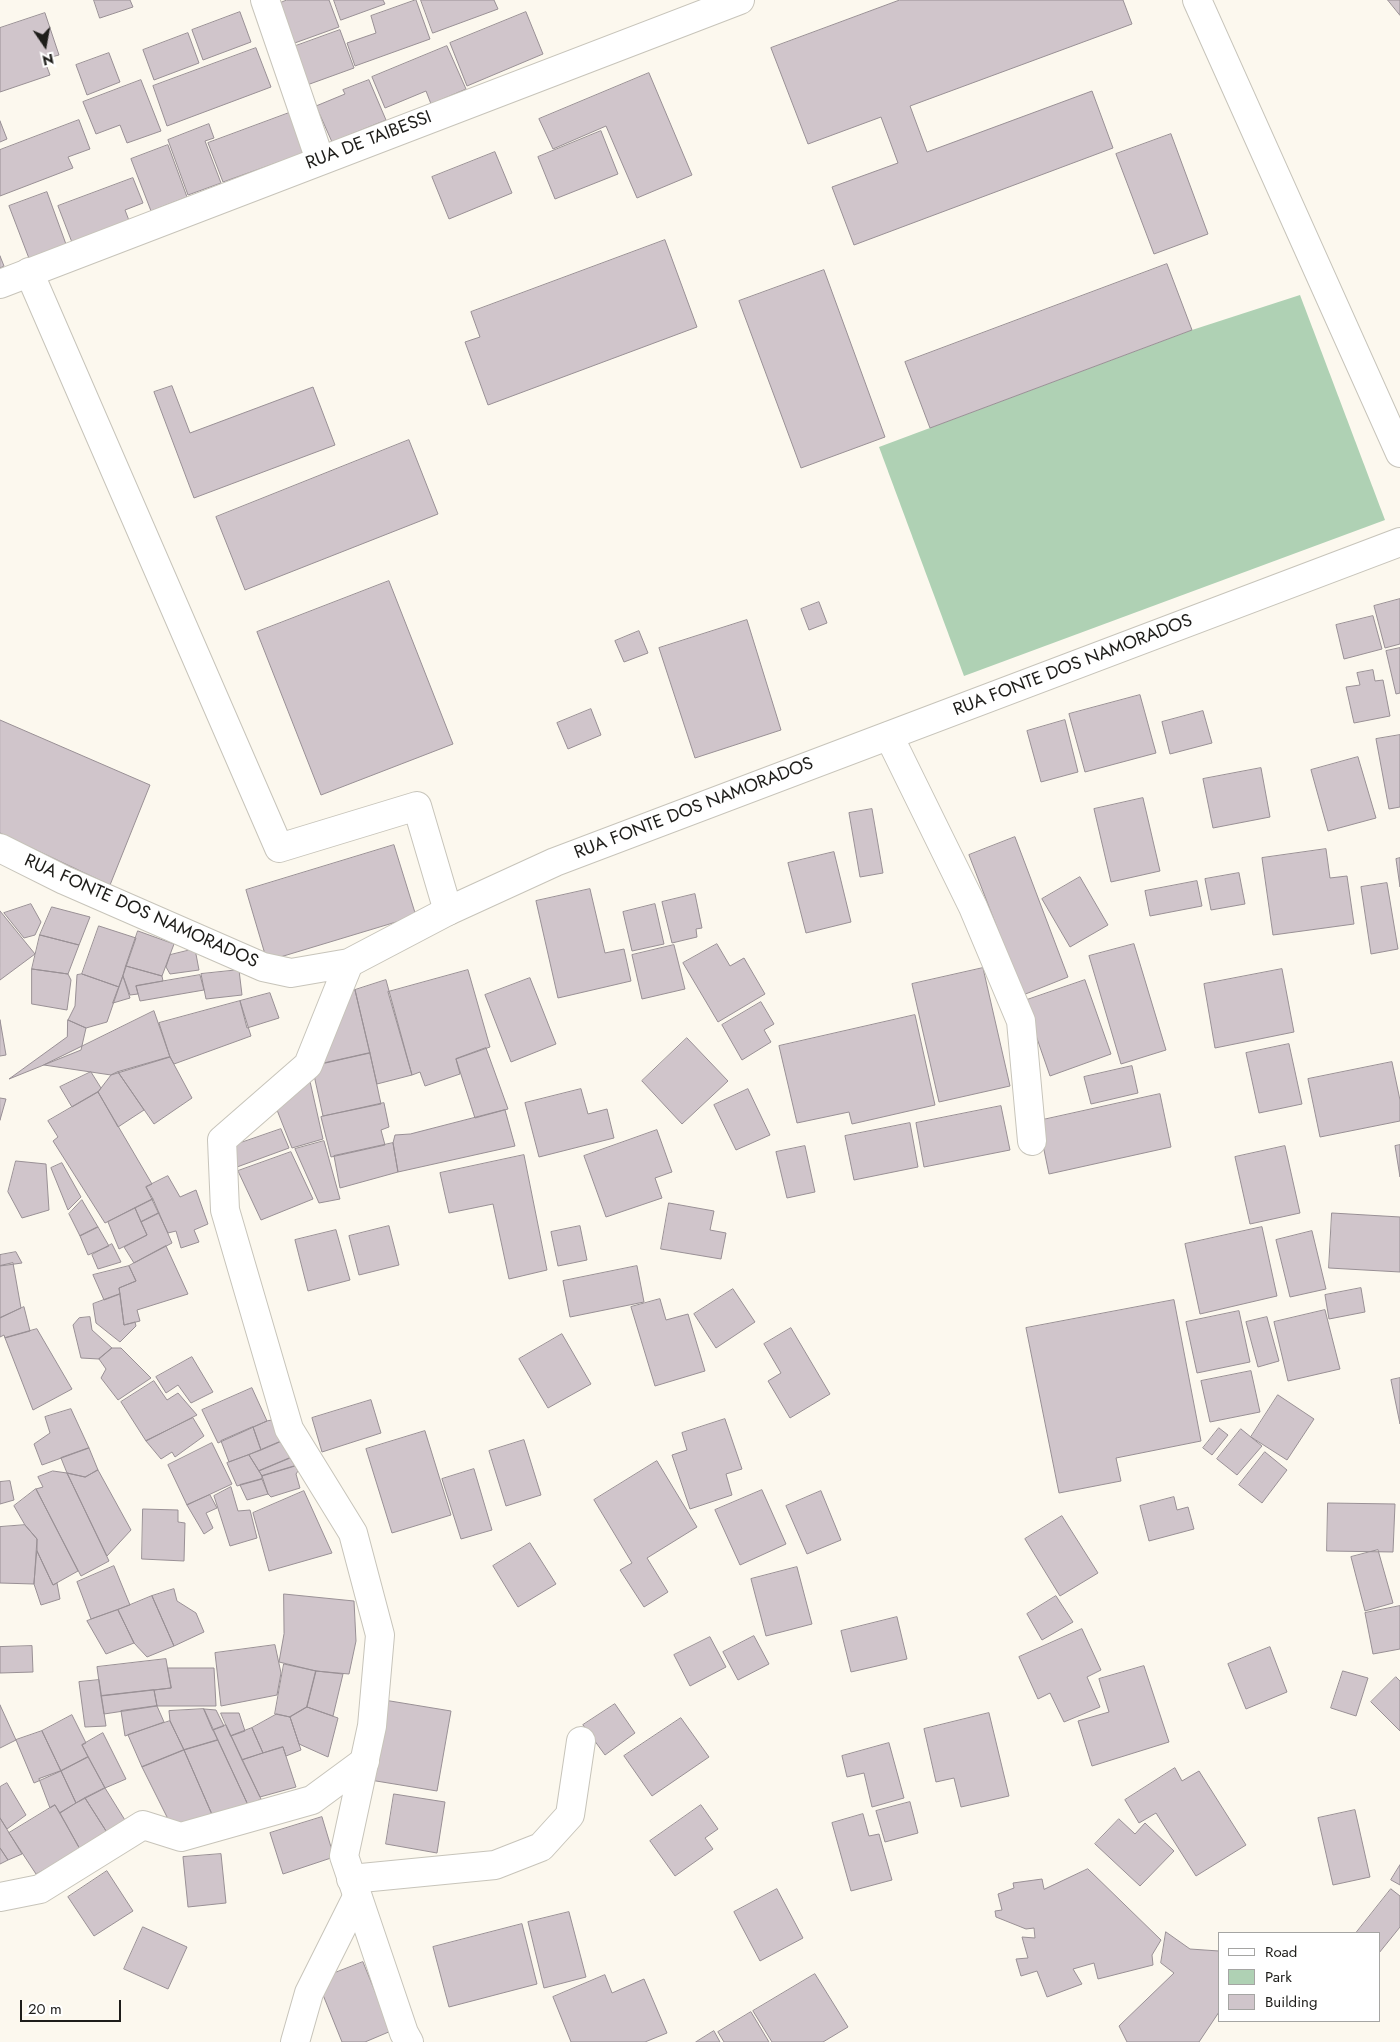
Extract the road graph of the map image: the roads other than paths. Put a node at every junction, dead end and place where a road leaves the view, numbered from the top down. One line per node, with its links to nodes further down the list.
1 (265, 0): 4 (street)
2 (740, 0): 4 (street, RUA DE TAIBESSI)
3 (1197, 0): 7 (street)
4 (320, 160): 5 (street, RUA DE TAIBESSI)
5 (29, 272): 6 (street, RUA DE TAIBESSI); 11 (street)
6 (0, 284)
7 (1400, 453)
8 (1400, 542): 9 (street, RUA FONTE DOS NAMORADOS)
9 (889, 736): 11 (street, RUA FONTE DOS NAMORADOS); 13 (street)
10 (0, 848): 12 (street, RUA FONTE DOS NAMORADOS)
11 (448, 911): 12 (street, RUA FONTE DOS NAMORADOS)
12 (349, 963): 15 (street)
13 (1032, 1141)
14 (581, 1741): 16 (street)
15 (365, 1761): 16 (street); 17 (street)
16 (354, 1888): 18 (street); 19 (street)
17 (0, 1898)
18 (295, 2042)
19 (409, 2042)

